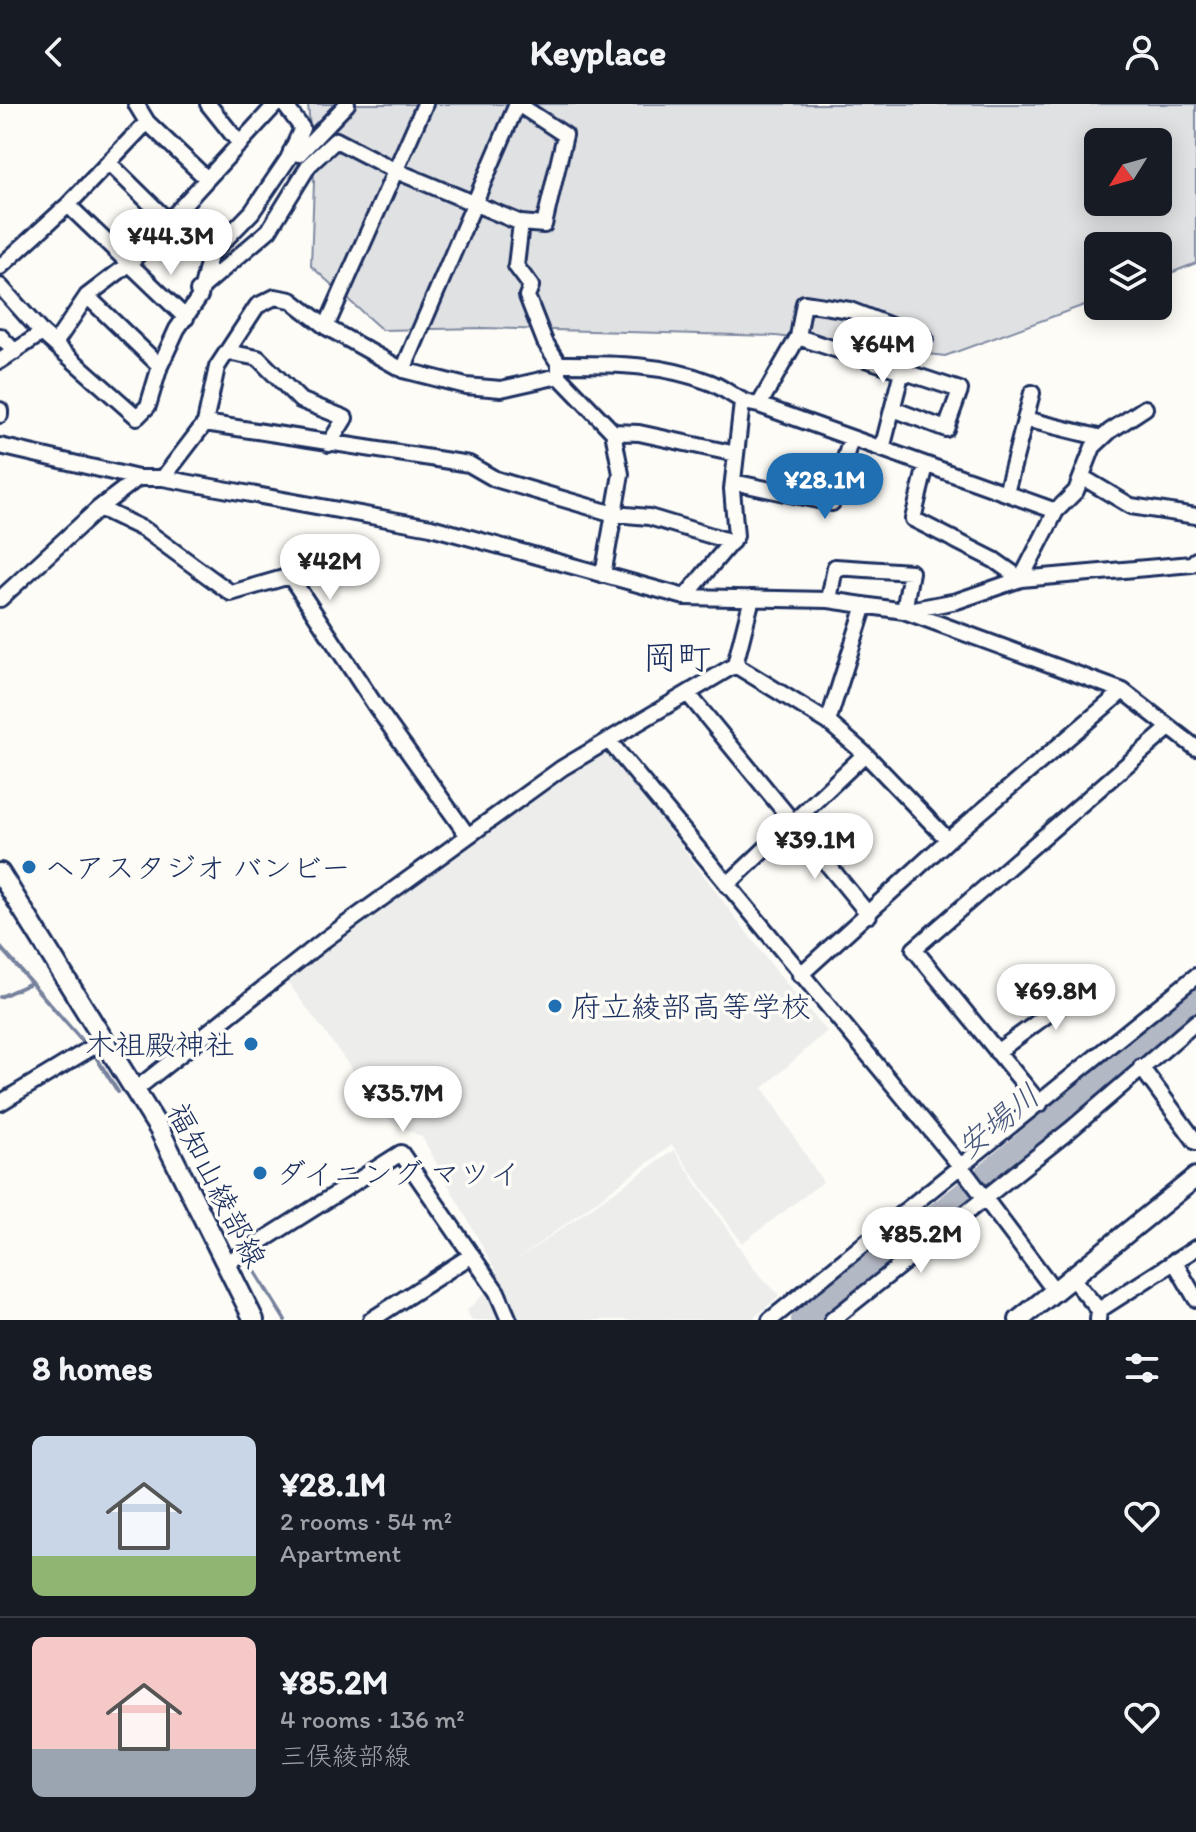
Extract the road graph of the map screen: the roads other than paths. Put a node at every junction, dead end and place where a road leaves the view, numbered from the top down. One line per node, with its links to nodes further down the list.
1 (136, 104): 8 (street)
2 (208, 104): 9 (street)
3 (276, 104): 9 (street)
4 (284, 104): 10 (street)
5 (347, 104): 10 (street)
6 (425, 104): 12 (street)
7 (518, 104): 14 (street); 17 (street)
8 (147, 122): 11 (street); 13 (street)
9 (240, 144): 13 (street)
10 (291, 151): 21 (street)
11 (109, 163): 15 (street); 16 (street)
12 (394, 170): 14 (street); 21 (street); 24 (street)
13 (207, 179): 16 (street)
14 (475, 203): 17 (street); 34 (street)
15 (68, 205): 18 (street); 19 (street)
16 (166, 219): 18 (street)
17 (521, 223): 35 (street)
18 (129, 264): 22 (street); 23 (street)
19 (0, 267)
20 (0, 286): 25 (street)
21 (198, 291): 23 (street)
22 (87, 296): 29 (street); 33 (street)
23 (186, 318): 33 (street)
24 (326, 327): 31 (street); 34 (street)
25 (42, 333): 29 (street); 30 (street)
26 (0, 336): 30 (street)
27 (798, 337): 28 (street); 36 (street); 39 (street)
28 (925, 339)
29 (56, 342): 33 (street)
30 (15, 352): 32 (street)
31 (227, 352): 43 (street); 47 (street)
32 (0, 361)
33 (160, 366)
34 (403, 370): 35 (street)
35 (559, 370): 38 (street); 44 (street)
36 (902, 371): 41 (street); 41 (street)
37 (1032, 393): 42 (street)
38 (742, 403): 39 (street); 50 (street)
39 (759, 405): 45 (street)
40 (1145, 408): 46 (street)
41 (893, 409): 49 (street)
42 (1025, 419): 46 (street); 56 (street)
43 (205, 423): 47 (street); 54 (street)
44 (613, 432): 50 (street); 59 (street)
45 (851, 438): 49 (street); 55 (street)
46 (1102, 438): 52 (street)
47 (329, 444): 59 (street)
48 (0, 446): 53 (street)
49 (882, 449): 51 (street)
50 (736, 454): 55 (street)
51 (926, 465): 56 (street); 64 (street)
52 (1082, 477): 58 (street); 60 (street)
53 (138, 478): 54 (street); 57 (street)
54 (163, 478): 63 (street)
55 (733, 482): 61 (street)
56 (1006, 493): 58 (street)
57 (99, 508): 67 (street); 80 (street)
58 (1056, 511): 64 (street)
59 (614, 514): 61 (street); 63 (street)
60 (1196, 516)
61 (732, 542): 65 (street)
62 (1196, 560): 64 (street)
63 (603, 575): 65 (street)
64 (1021, 579): 70 (street)
65 (685, 597): 66 (street)
66 (752, 598): 68 (street); 71 (street)
67 (0, 599)
68 (829, 600): 69 (street); 70 (street)
69 (865, 605): 70 (street); 74 (street)
70 (904, 611): 72 (street)
71 (735, 665): 73 (street); 74 (street)
72 (1123, 691): 75 (street); 81 (street)
73 (689, 695): 76 (street); 79 (street)
74 (828, 722): 78 (street)
75 (1168, 729): 77 (street); 90 (street)
76 (609, 741): 80 (street); 83 (street)
77 (1196, 748)
78 (865, 754): 79 (street); 81 (street)
79 (790, 822): 83 (street); 84 (street)
80 (468, 836): 92 (street)
81 (948, 840): 84 (street)
82 (0, 873): 89 (main road, 福知山綾部線)
83 (727, 885): 85 (street)
84 (869, 915): 85 (street)
85 (800, 975): 96 (street)
86 (1196, 976): 94 (street)
87 (1093, 981): 90 (street)
88 (1196, 1022): 91 (street)
89 (106, 1039): 92 (main road, 福知山綾部線); 93 (street)
90 (997, 1052): 94 (street)
91 (1141, 1067): 95 (street); 98 (street)
92 (135, 1090): 102 (main road, 福知山綾部線)
93 (0, 1103)
94 (1040, 1104): 96 (street)
95 (1196, 1142)
96 (964, 1171): 98 (street); 110 (street)
97 (1196, 1177): 103 (main road)
98 (985, 1198): 104 (street); 111 (street)
99 (1196, 1248): 101 (street)
100 (472, 1255): 102 (street); 108 (street); 109 (street)
101 (1174, 1261): 105 (street); 106 (street)
102 (227, 1263): 107 (main road, 福知山綾部線)
103 (1070, 1276): 104 (main road); 106 (street)
104 (1054, 1290): 112 (main road)
105 (1196, 1299)
106 (1098, 1315)
107 (254, 1320)
108 (371, 1320)
109 (509, 1320)
110 (770, 1320)
111 (832, 1320)
112 (1019, 1320)

